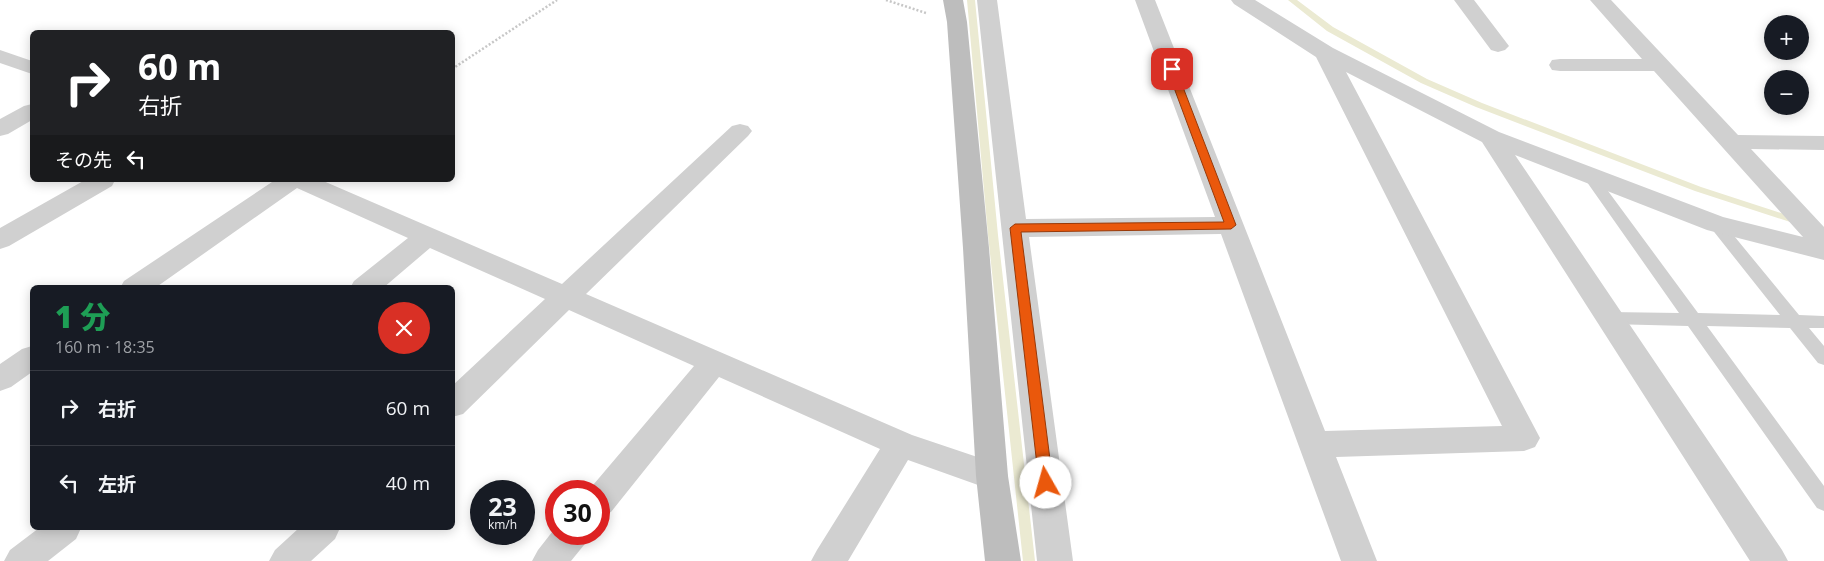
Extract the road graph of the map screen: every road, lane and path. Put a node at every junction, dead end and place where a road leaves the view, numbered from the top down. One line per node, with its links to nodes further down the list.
1 (557, 0): 15 (path)
2 (886, 0): 8 (path)
3 (988, 0): 28 (street)
4 (1145, 0): 27 (street)
5 (1242, 0): 10 (street)
6 (1464, 0): 9 (street)
7 (1600, 0): 12 (street)
8 (955, 11): 47 (street)
9 (1498, 46)
10 (1325, 53): 19 (street); 46 (street)
11 (0, 56): 14 (street)
12 (1659, 64): 13 (street); 20 (street)
13 (1560, 65)
14 (30, 67)
15 (455, 67)
16 (30, 112): 17 (street)
17 (0, 128)
18 (740, 131): 35 (street)
19 (1491, 138): 22 (street); 36 (street)
20 (1731, 142): 21 (street); 31 (street)
21 (1824, 143)
22 (1589, 175): 26 (street); 37 (lane)
23 (101, 182): 30 (street)
24 (289, 182): 33 (street)
25 (304, 182): 29 (street)
26 (1716, 224): 32 (street); 38 (lane)
27 (1231, 225): 28 (street); 46 (street)
28 (1015, 228): 58 (street)
29 (428, 236): 34 (street); 35 (street)
30 (0, 240)
31 (1824, 243)
32 (1824, 251)
33 (138, 285)
34 (368, 285)
35 (566, 297): 42 (street); 44 (street)
36 (1609, 318): 37 (lane); 60 (street)
37 (1692, 320): 38 (lane); 49 (lane)
38 (1794, 321): 39 (lane); 41 (lane)
39 (1824, 322)
40 (30, 358): 43 (street)
41 (1824, 358)
42 (714, 362): 45 (street); 48 (street)
43 (0, 379)
44 (455, 402)
45 (901, 444): 47 (street); 56 (street)
46 (1315, 446): 59 (street)
47 (992, 476): 57 (street)
48 (610, 489)
49 (1824, 502)
50 (61, 530): 53 (street)
51 (321, 530): 54 (street)
52 (563, 545): 55 (street)
53 (22, 561)
54 (287, 561)
55 (550, 561)
56 (829, 561)
57 (1003, 561)
58 (1055, 561)
59 (1359, 561)
60 (1770, 561)

